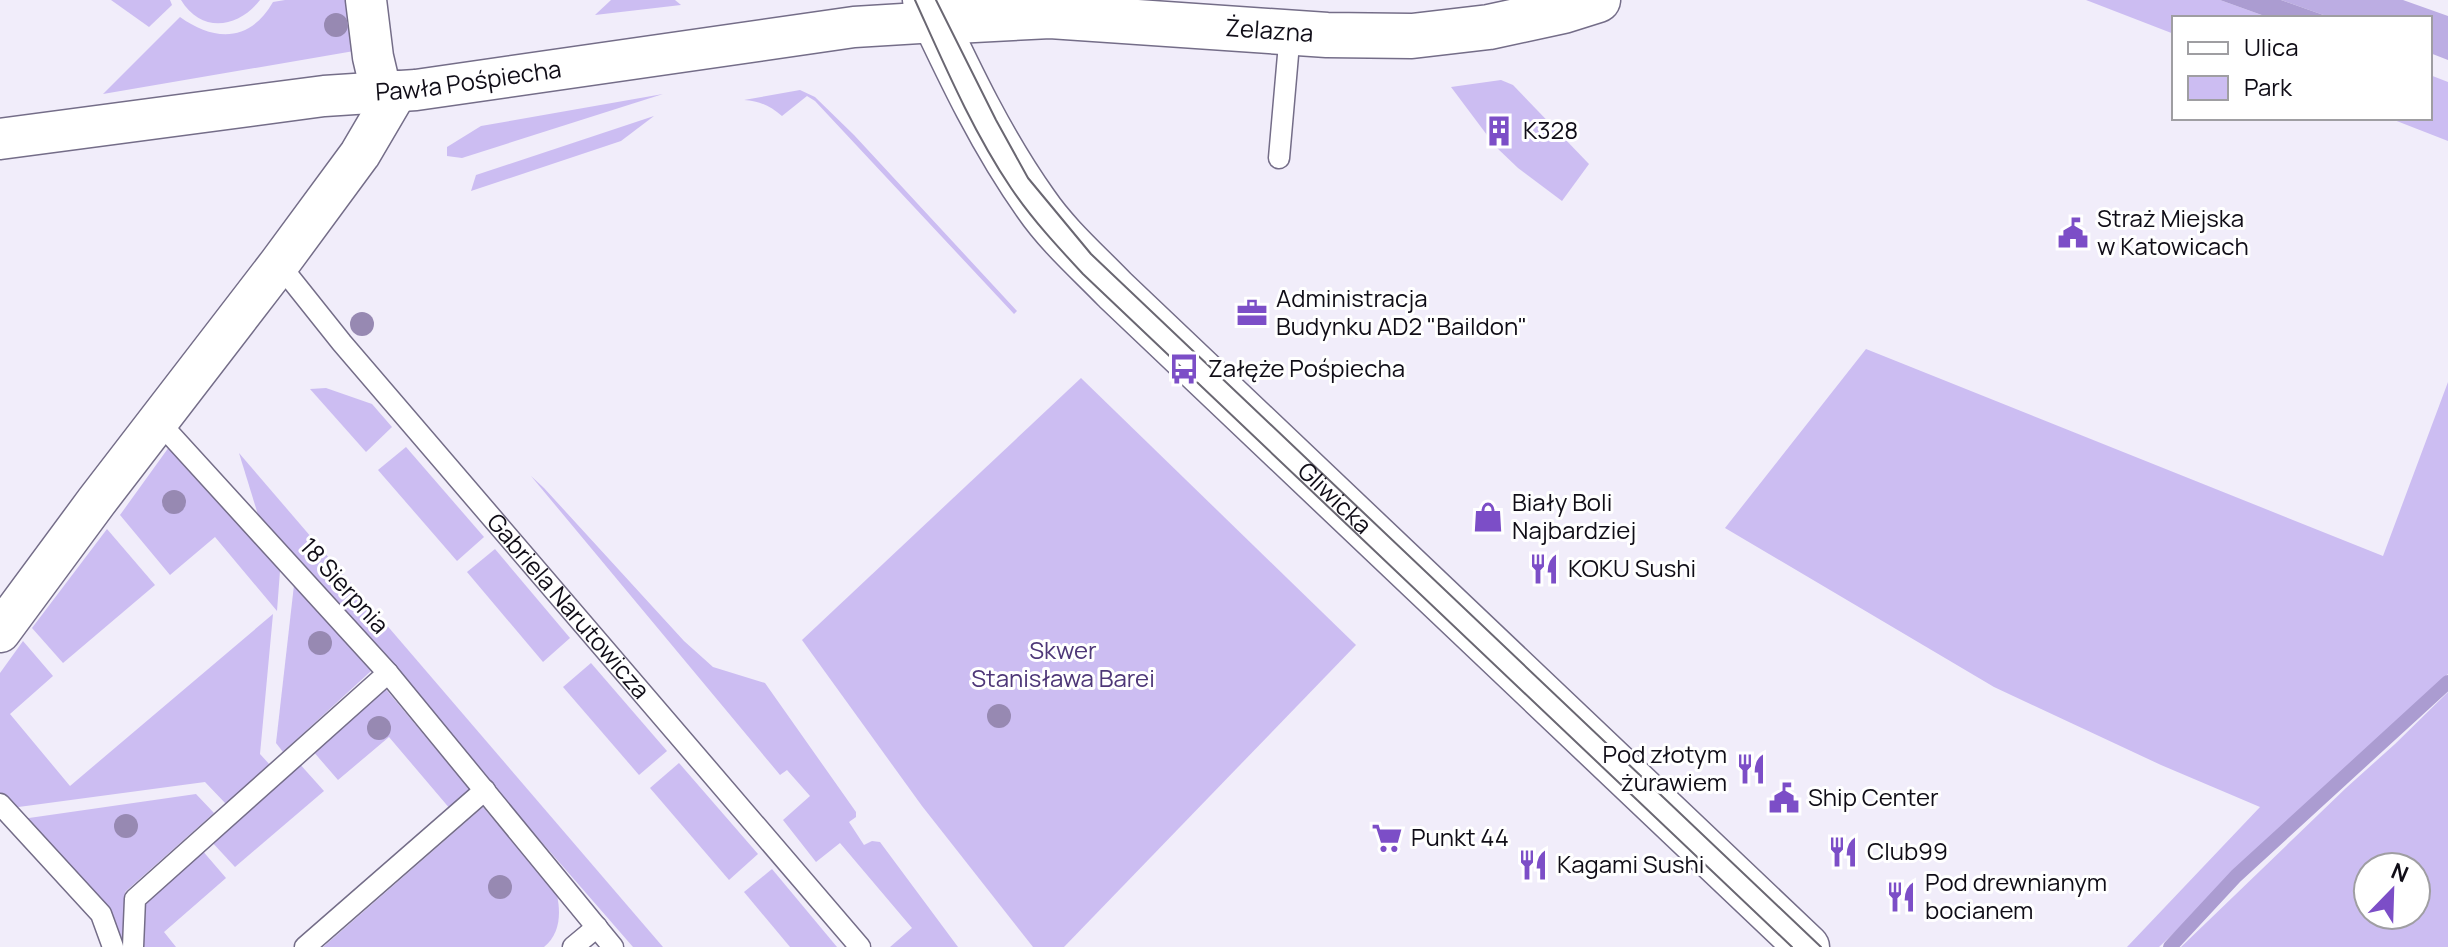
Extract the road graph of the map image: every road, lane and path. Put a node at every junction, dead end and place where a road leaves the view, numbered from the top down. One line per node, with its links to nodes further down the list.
1 (366, 0): 5 (street)
2 (1598, 0): 4 (street, Żelazna)
3 (930, 11): 4 (street, Żelazna); 5 (street, Pawła Pośpiecha); 21 (street, Gliwicka)
4 (1290, 32): 7 (lane)
5 (389, 91): 6 (street, Pawła Pośpiecha); 8 (street)
6 (0, 139)
7 (1279, 158)
8 (279, 264): 9 (street); 20 (lane, Gabriela Narutowicza)
9 (159, 422): 10 (street); 11 (lane, 18 Sierpnia)
10 (0, 632)
11 (388, 673): 12 (lane, 18 Sierpnia); 16 (lane)
12 (485, 790): 14 (lane, 18 Sierpnia); 17 (lane)
13 (0, 804): 15 (lane)
14 (597, 927): 18 (lane); 19 (lane, 18 Sierpnia)
15 (113, 947)
16 (133, 947)
17 (305, 947)
18 (573, 947)
19 (613, 947)
20 (860, 947)
21 (1807, 947)

